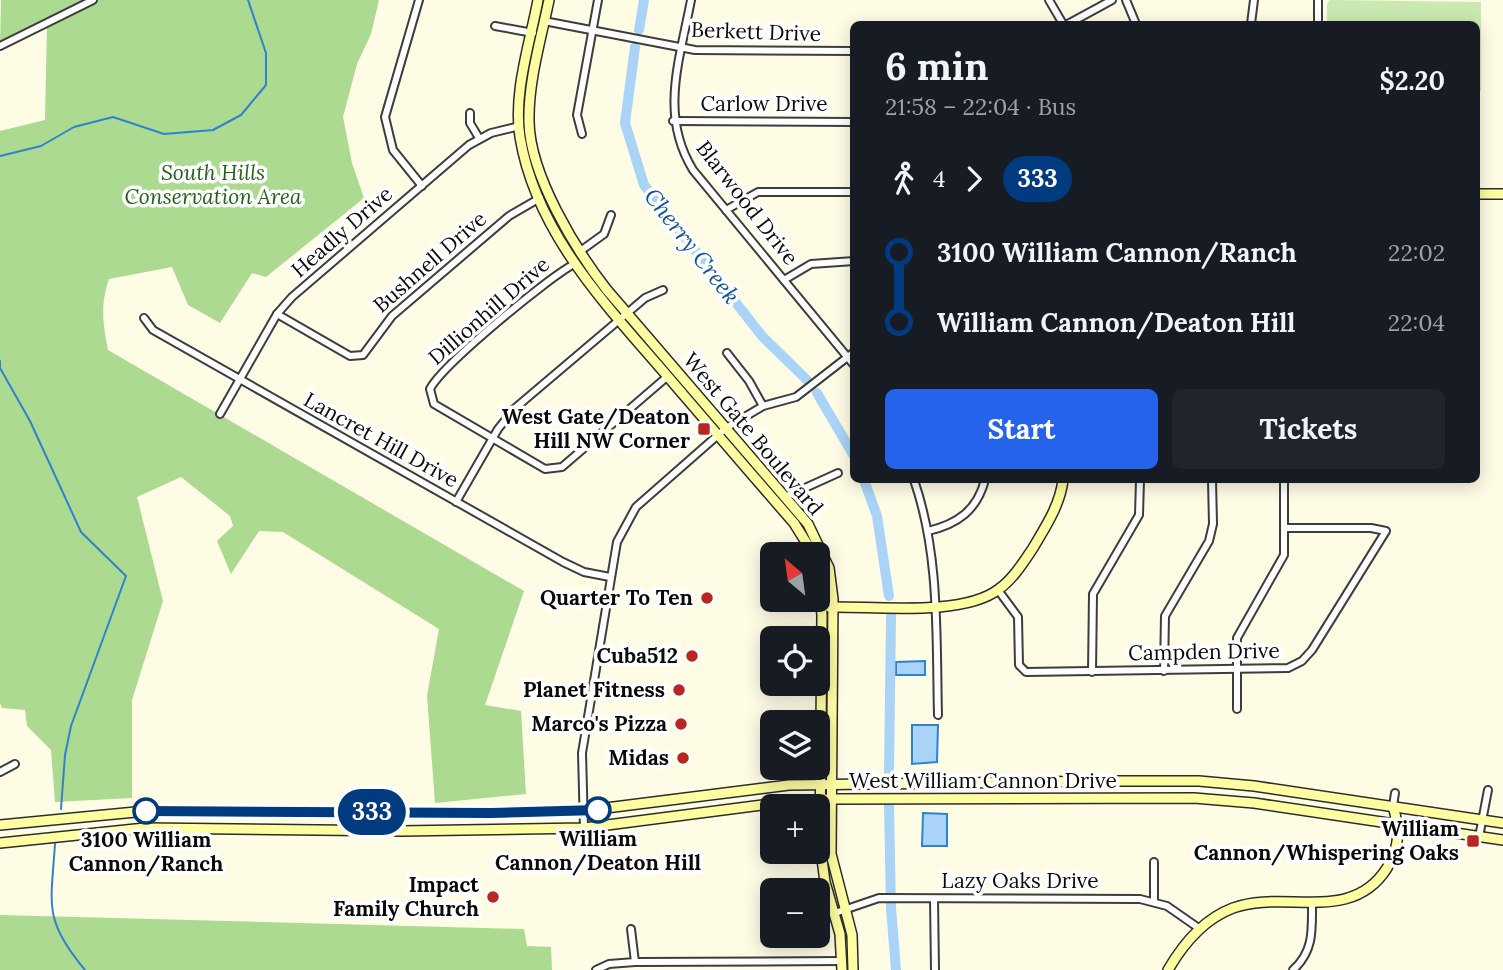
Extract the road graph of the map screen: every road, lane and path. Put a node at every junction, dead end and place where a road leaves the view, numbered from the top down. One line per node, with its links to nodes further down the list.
1 (93, 0): 22 (street)
2 (419, 0): 32 (street)
3 (538, 0): 12 (main road, West Gate Boulevard)
4 (549, 0): 12 (main road, West Gate Boulevard)
5 (598, 0): 19 (street)
6 (691, 0): 23 (street, Blarwood Drive)
7 (1049, 0): 13 (street)
8 (1112, 0): 14 (street)
9 (1126, 0): 15 (street)
10 (1254, 0): 16 (street)
11 (1318, 0): 17 (street)
12 (539, 20): 19 (street, Berkett Drive); 20 (main road, West Gate Boulevard); 21 (main road, West Gate Boulevard)
13 (1061, 21)
14 (1074, 21)
15 (1135, 21)
16 (1251, 21)
17 (1318, 21)
18 (495, 26): 20 (street)
19 (593, 30): 23 (street, Berkett Drive); 30 (street)
20 (531, 33): 21 (street); 29 (main road, West Gate Boulevard)
21 (542, 35): 28 (main road, West Gate Boulevard)
22 (0, 46)
23 (682, 47): 24 (street, Berkett Drive); 26 (street, Blarwood Drive)
24 (850, 51)
25 (470, 113): 31 (street)
26 (673, 121): 27 (street, Carlow Drive); 37 (street, Blarwood Drive)
27 (850, 122)
28 (529, 124): 29 (street, Headly Drive); 39 (main road, West Gate Boulevard)
29 (519, 126): 31 (street, Headly Drive); 36 (main road, West Gate Boulevard)
30 (582, 134)
31 (479, 138): 32 (street, Headly Drive)
32 (422, 186): 45 (street, Headly Drive)
33 (850, 192): 37 (street)
34 (1480, 194): 35 (main road)
35 (1503, 194)
36 (540, 198): 41 (main road, West Gate Boulevard); 45 (street, Bushnell Drive)
37 (726, 210): 42 (street, Blarwood Drive)
38 (611, 215): 39 (street)
39 (579, 252): 44 (main road, West Gate Boulevard)
40 (850, 261): 42 (street)
41 (574, 264): 47 (main road, West Gate Boulevard); 57 (street, Dillionhill Drive)
42 (785, 280): 49 (street, Blarwood Drive)
43 (663, 290): 44 (street)
44 (627, 313): 47 (street); 55 (main road, West Gate Boulevard)
45 (277, 314): 52 (street, Headly Drive)
46 (144, 318): 52 (street, Lancret Hill Drive)
47 (618, 320): 51 (main road, West Gate Boulevard); 57 (street)
48 (727, 353): 53 (street)
49 (850, 354)
50 (850, 356): 53 (street)
51 (668, 376): 56 (main road, West Gate Boulevard); 57 (street)
52 (239, 380): 54 (street, Headly Drive); 66 (street, Lancret Hill Drive)
53 (763, 406): 55 (street)
54 (220, 414)
55 (726, 428): 56 (street); 65 (main road, West Gate Boulevard)
56 (718, 436): 69 (main road, West Gate Boulevard); 70 (street)
57 (492, 438): 66 (street)
58 (838, 473): 65 (street)
59 (915, 483): 68 (street)
60 (984, 483): 68 (street)
61 (1062, 483): 71 (main road)
62 (1140, 483): 76 (street)
63 (1212, 483): 75 (street)
64 (1284, 483): 67 (street)
65 (785, 497): 73 (main road, West Gate Boulevard)
66 (456, 502): 70 (street, Lancret Hill Drive)
67 (1285, 528): 74 (street); 74 (street, Campden Drive)
68 (928, 531): 72 (street)
69 (806, 542)
70 (610, 577): 97 (street)
71 (998, 590): 72 (main road); 76 (street, Campden Drive)
72 (936, 606): 73 (main road); 81 (street)
73 (833, 607): 78 (main road, West Gate Boulevard)
74 (1237, 670): 75 (street, Campden Drive); 80 (street)
75 (1164, 671): 76 (street, Campden Drive)
76 (1092, 672)
77 (830, 676): 78 (main road)
78 (833, 676): 86 (main road, West Gate Boulevard)
79 (821, 696): 85 (main road, West Gate Boulevard)
80 (1237, 709)
81 (938, 715)
82 (15, 764): 83 (street)
83 (0, 772)
84 (1113, 781): 86 (main road, West William Cannon Drive); 92 (main road); 94 (main road, West William Cannon Drive)
85 (821, 783): 86 (main road, West William Cannon Drive); 89 (main road, West Gate Boulevard); 91 (main road, West William Cannon Drive)
86 (832, 783): 90 (main road, West Gate Boulevard)
87 (1488, 790): 99 (street)
88 (1395, 793): 94 (street)
89 (824, 794)
90 (828, 794)
91 (717, 795): 97 (main road, West William Cannon Drive); 98 (main road)
92 (1113, 798): 93 (main road, West William Cannon Drive); 102 (main road, West William Cannon Drive)
93 (830, 799)
94 (1393, 806): 99 (main road, West William Cannon Drive); 102 (main road)
95 (760, 807): 98 (main road, West William Cannon Drive)
96 (189, 810): 97 (main road, West William Cannon Drive); 101 (main road, West William Cannon Drive); 103 (main road)
97 (582, 811): 104 (street)
98 (721, 811): 104 (main road, West William Cannon Drive)
99 (1482, 821): 100 (main road, West William Cannon Drive); 105 (street)
100 (1503, 823)
101 (0, 825)
102 (1398, 825): 105 (main road, West William Cannon Drive); 112 (main road)
103 (189, 827): 104 (main road, West William Cannon Drive); 108 (main road, West William Cannon Drive)
104 (584, 828)
105 (1479, 837): 107 (main road, West William Cannon Drive)
106 (830, 840): 113 (main road, West Gate Boulevard)
107 (1503, 840)
108 (0, 843)
109 (1154, 862): 111 (street)
110 (934, 899): 111 (street, Lazy Oaks Drive); 113 (street, Lazy Oaks Drive); 120 (street)
111 (1154, 901): 115 (street, Lazy Oaks Drive)
112 (1312, 903): 115 (main road); 122 (street)
113 (840, 912): 117 (main road, West Gate Boulevard); 119 (main road, West Gate Boulevard)
114 (631, 929): 116 (street)
115 (1200, 929): 121 (main road)
116 (635, 961): 117 (street); 118 (street)
117 (842, 966)
118 (596, 970)
119 (853, 970)
120 (935, 970)
121 (1168, 970)
122 (1293, 970)

